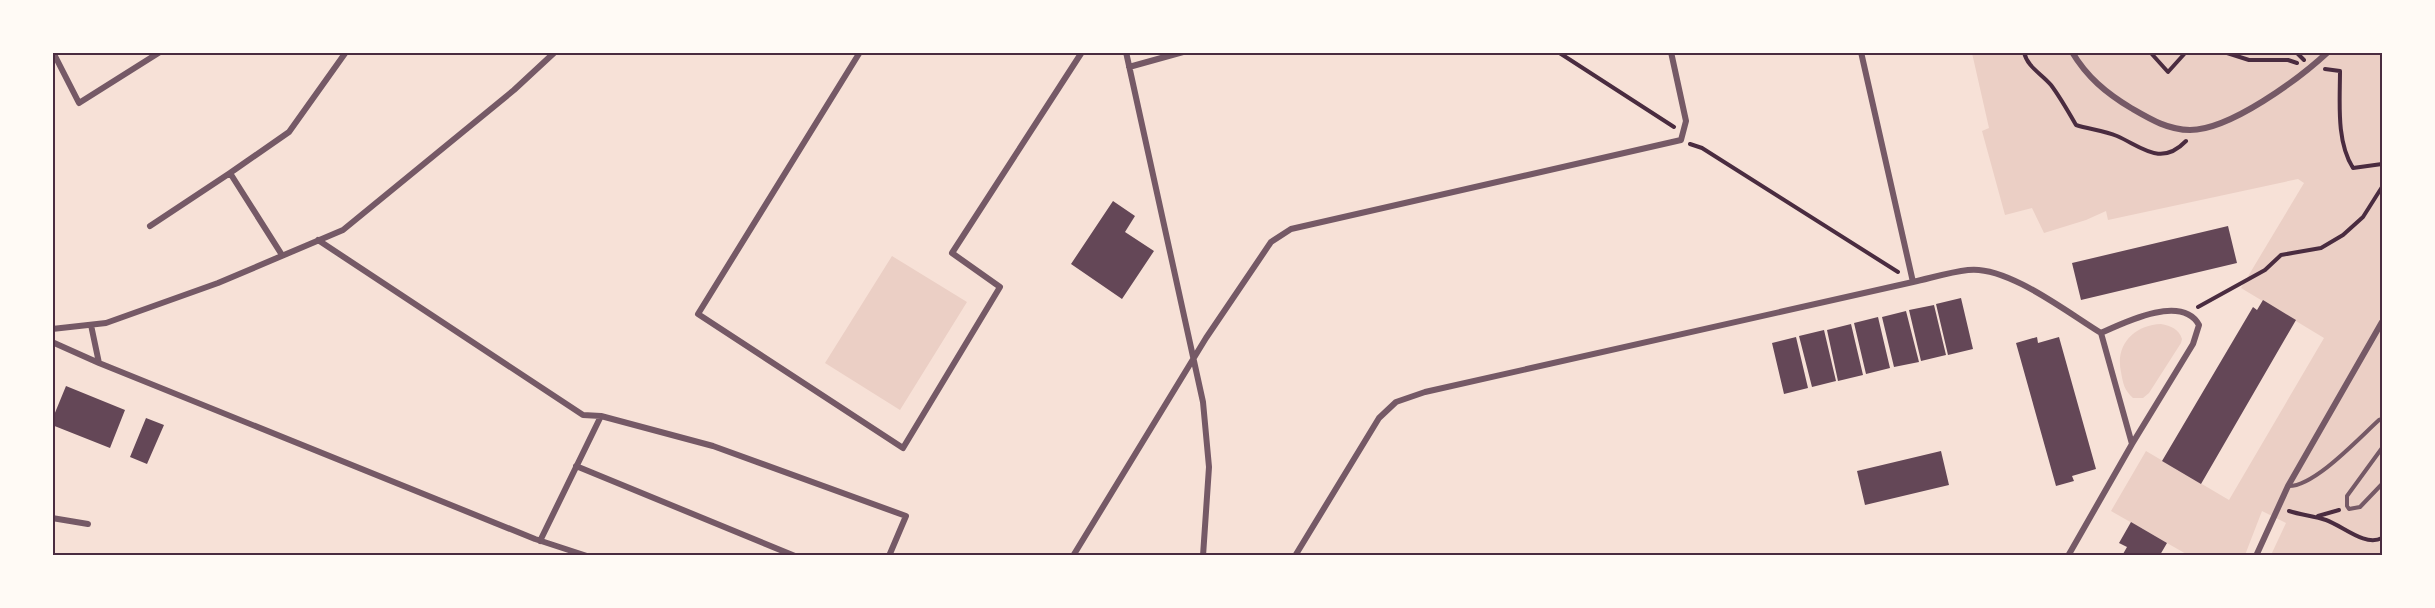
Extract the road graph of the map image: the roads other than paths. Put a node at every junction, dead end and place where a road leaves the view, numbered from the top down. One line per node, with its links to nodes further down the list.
1 (160, 52): 12 (street)
2 (346, 52): 14 (street)
3 (555, 52): 16 (street)
4 (860, 52): 5 (street)
5 (1082, 52)
6 (1126, 52): 13 (street)
7 (1183, 52): 13 (street)
8 (1671, 52): 24 (street)
9 (1861, 52): 18 (street)
10 (2072, 52): 11 (street)
11 (2328, 52)
12 (55, 56)
13 (1129, 67): 24 (street)
14 (230, 173): 15 (street); 17 (street)
15 (150, 226)
16 (318, 240): 17 (street); 26 (street)
17 (282, 255): 20 (street)
18 (1913, 282): 22 (street); 41 (street)
19 (2382, 322): 32 (street)
20 (91, 325): 21 (street); 25 (street)
21 (52, 328)
22 (2101, 333): 28 (street); 28 (street)
23 (52, 342): 25 (street)
24 (1194, 358): 39 (street); 40 (street)
25 (99, 363): 35 (street)
26 (601, 416): 30 (street); 38 (street)
27 (2382, 419): 32 (lane)
28 (2132, 444): 42 (street)
29 (2382, 448): 31 (lane)
30 (576, 466): 35 (street); 37 (street)
31 (2382, 484)
32 (2288, 486): 43 (street)
33 (52, 518): 34 (street)
34 (88, 525)
35 (540, 541): 36 (street)
36 (588, 555)
37 (795, 555)
38 (889, 555)
39 (1073, 555)
40 (1203, 555)
41 (1295, 555)
42 (2068, 555)
43 (2256, 555)

